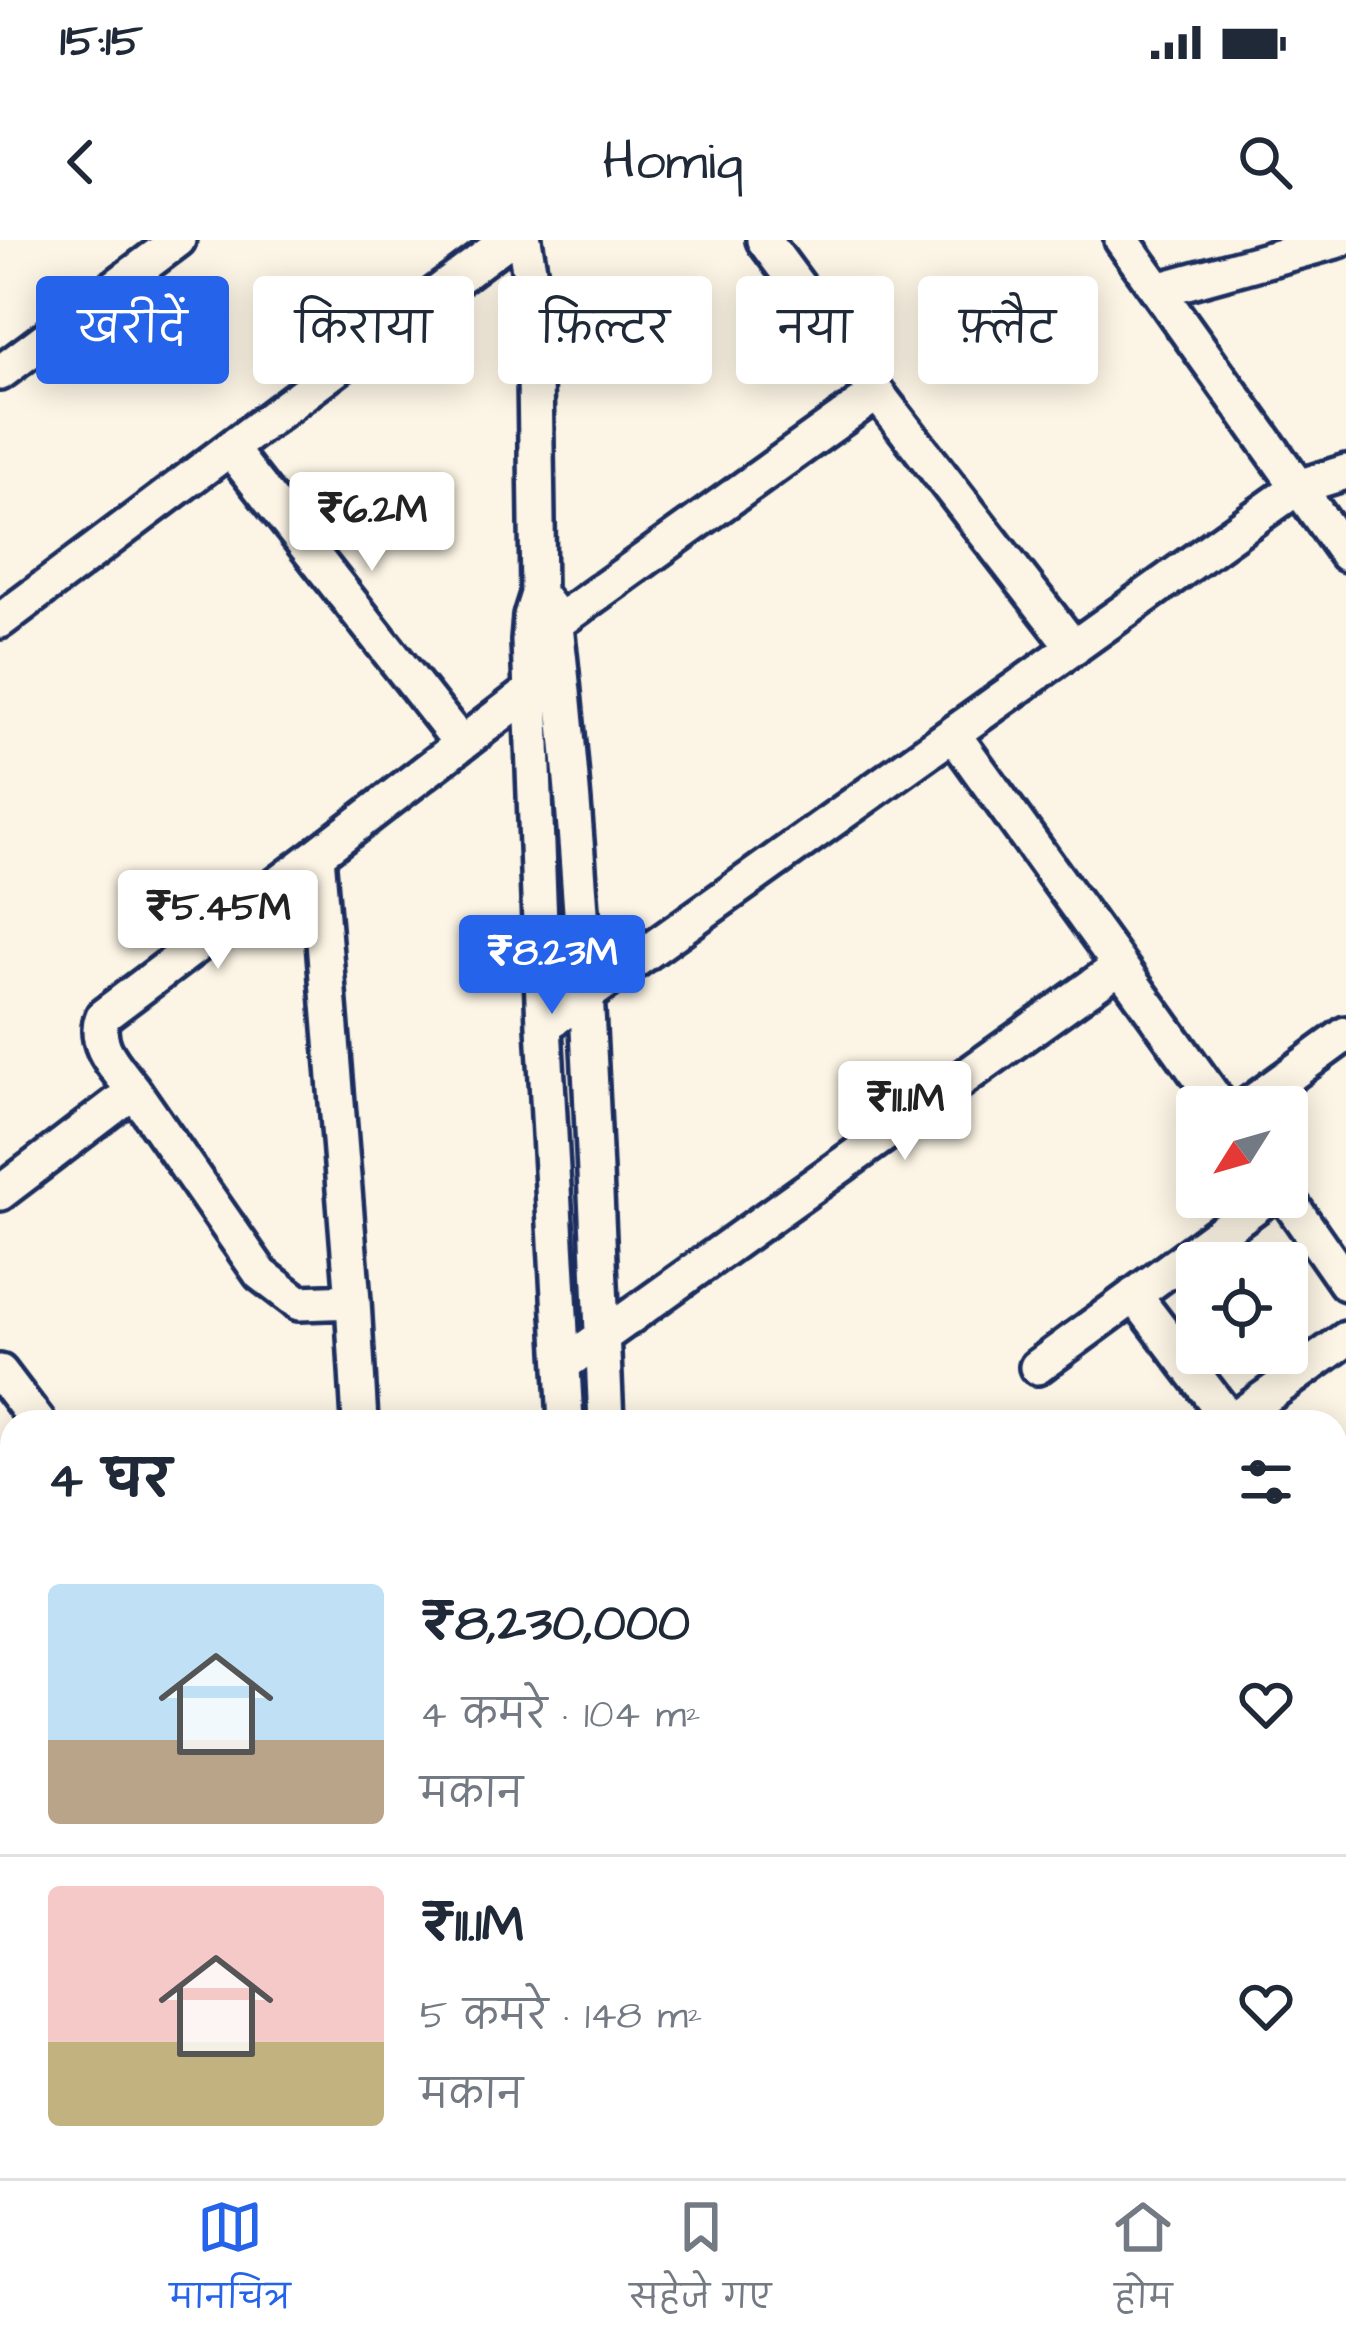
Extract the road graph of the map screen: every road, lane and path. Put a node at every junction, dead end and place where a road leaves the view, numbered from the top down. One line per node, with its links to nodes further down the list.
1 (178, 240): 8 (street)
2 (508, 240): 10 (street)
3 (524, 240): 15 (street)
4 (764, 240): 9 (street)
5 (1122, 240): 7 (street)
6 (1339, 240): 7 (street)
7 (1157, 290): 12 (street)
8 (0, 373)
9 (878, 393): 15 (street); 16 (street)
10 (230, 449): 14 (street); 20 (street)
11 (1346, 472): 12 (street)
12 (1298, 487): 13 (street); 16 (street)
13 (1346, 554)
14 (0, 621)
15 (543, 634): 17 (street); 18 (street)
16 (1074, 648): 19 (street)
17 (561, 668): 18 (street); 23 (street)
18 (532, 689): 20 (street); 24 (street)
19 (953, 734): 22 (street); 23 (street)
20 (460, 742): 21 (street)
21 (317, 855): 28 (street); 34 (street)
22 (1120, 966): 26 (street); 35 (street)
23 (586, 996): 24 (street); 35 (street)
24 (544, 1026): 37 (street)
25 (1346, 1034): 27 (street)
26 (1206, 1086)
27 (1275, 1086)
28 (134, 1091): 29 (street); 34 (street)
29 (0, 1192)
30 (1240, 1218): 33 (street)
31 (1301, 1218): 32 (street)
32 (1346, 1282)
33 (1135, 1295): 38 (street); 44 (street)
34 (352, 1301): 41 (street)
35 (602, 1337): 37 (street); 43 (street)
36 (1346, 1339): 45 (street)
37 (564, 1364): 42 (street)
38 (1037, 1366)
39 (0, 1372): 40 (street)
40 (29, 1410)
41 (359, 1410)
42 (566, 1410)
43 (605, 1410)
44 (1222, 1410)
45 (1248, 1410)

